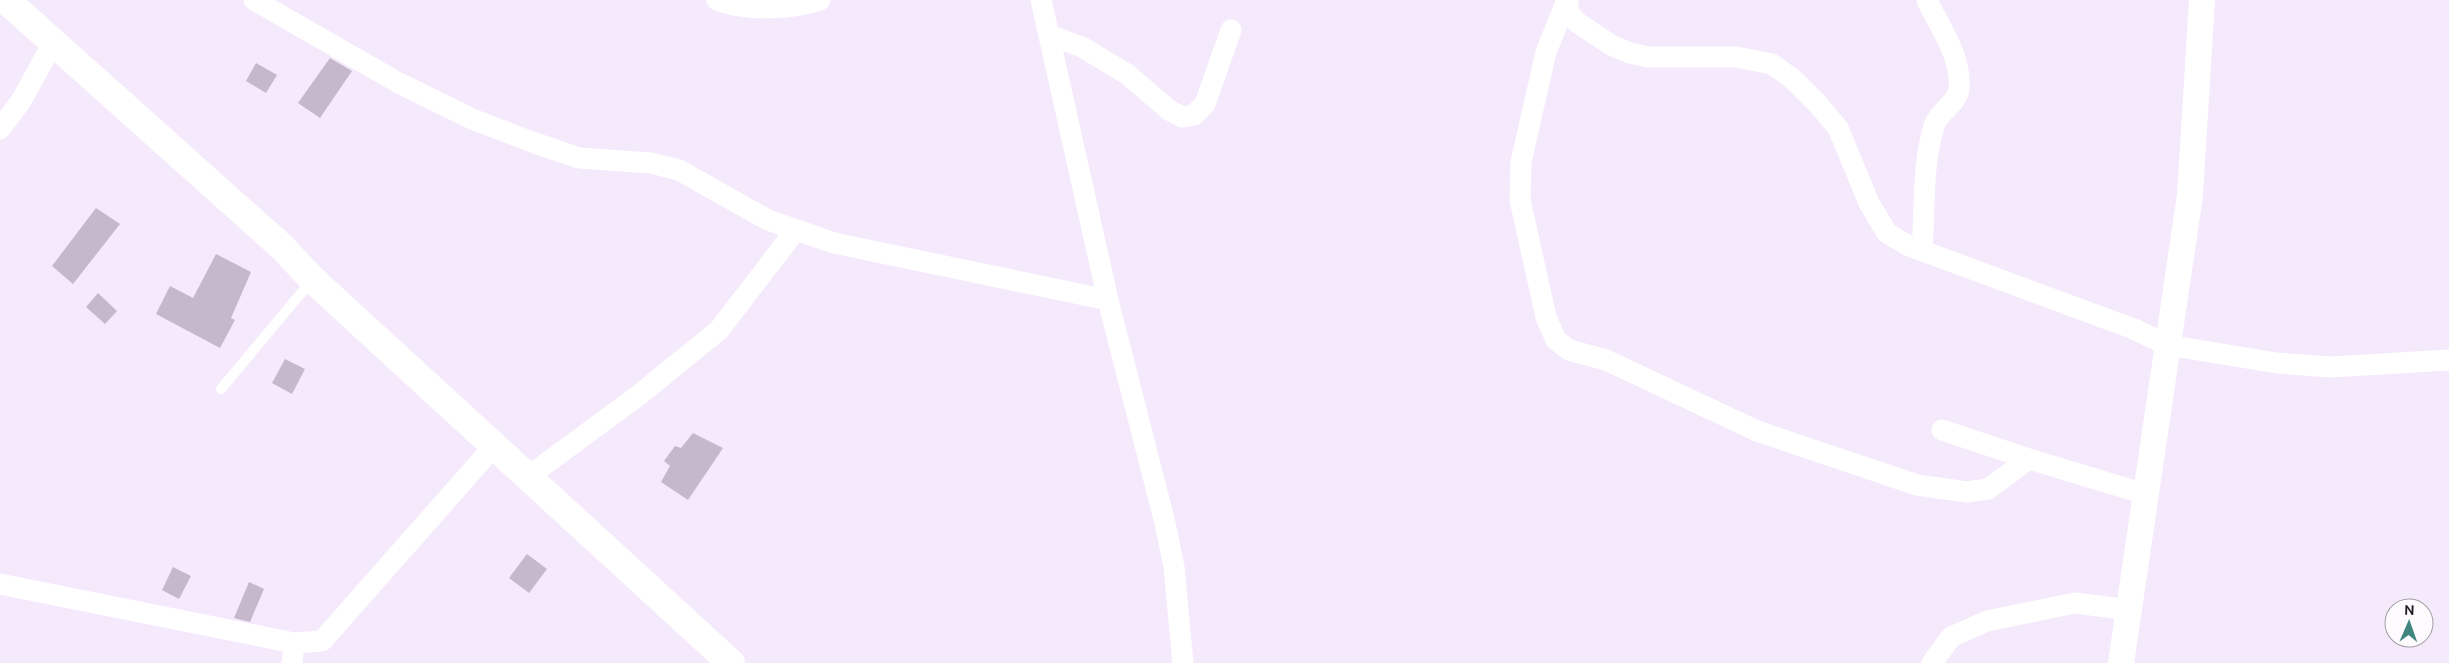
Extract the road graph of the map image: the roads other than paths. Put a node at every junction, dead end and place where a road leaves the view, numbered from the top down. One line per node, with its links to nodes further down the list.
1 (6, 0): 11 (main road)
2 (254, 0): 13 (street)
3 (717, 0): 4 (street)
4 (820, 0)
5 (1041, 0): 10 (street)
6 (1568, 0): 14 (street); 22 (street)
7 (1928, 0): 14 (street)
8 (2202, 0): 17 (street)
9 (1231, 30): 10 (street)
10 (1049, 35): 16 (street)
11 (53, 43): 12 (street); 15 (main road)
12 (0, 129)
13 (795, 231): 16 (street); 23 (street)
14 (1922, 252): 17 (street)
15 (312, 280): 19 (lane); 21 (main road)
16 (1108, 300): 29 (street)
17 (2167, 345): 18 (street); 24 (street)
18 (2449, 360)
19 (221, 389)
20 (1942, 430): 22 (street)
21 (495, 445): 23 (main road); 27 (street)
22 (2029, 460): 24 (street)
23 (529, 476): 28 (main road)
24 (2145, 494): 26 (street)
25 (0, 584): 27 (street)
26 (2130, 610): 30 (street); 31 (street)
27 (293, 653)
28 (731, 663)
29 (1183, 663)
30 (1932, 663)
31 (2121, 663)

